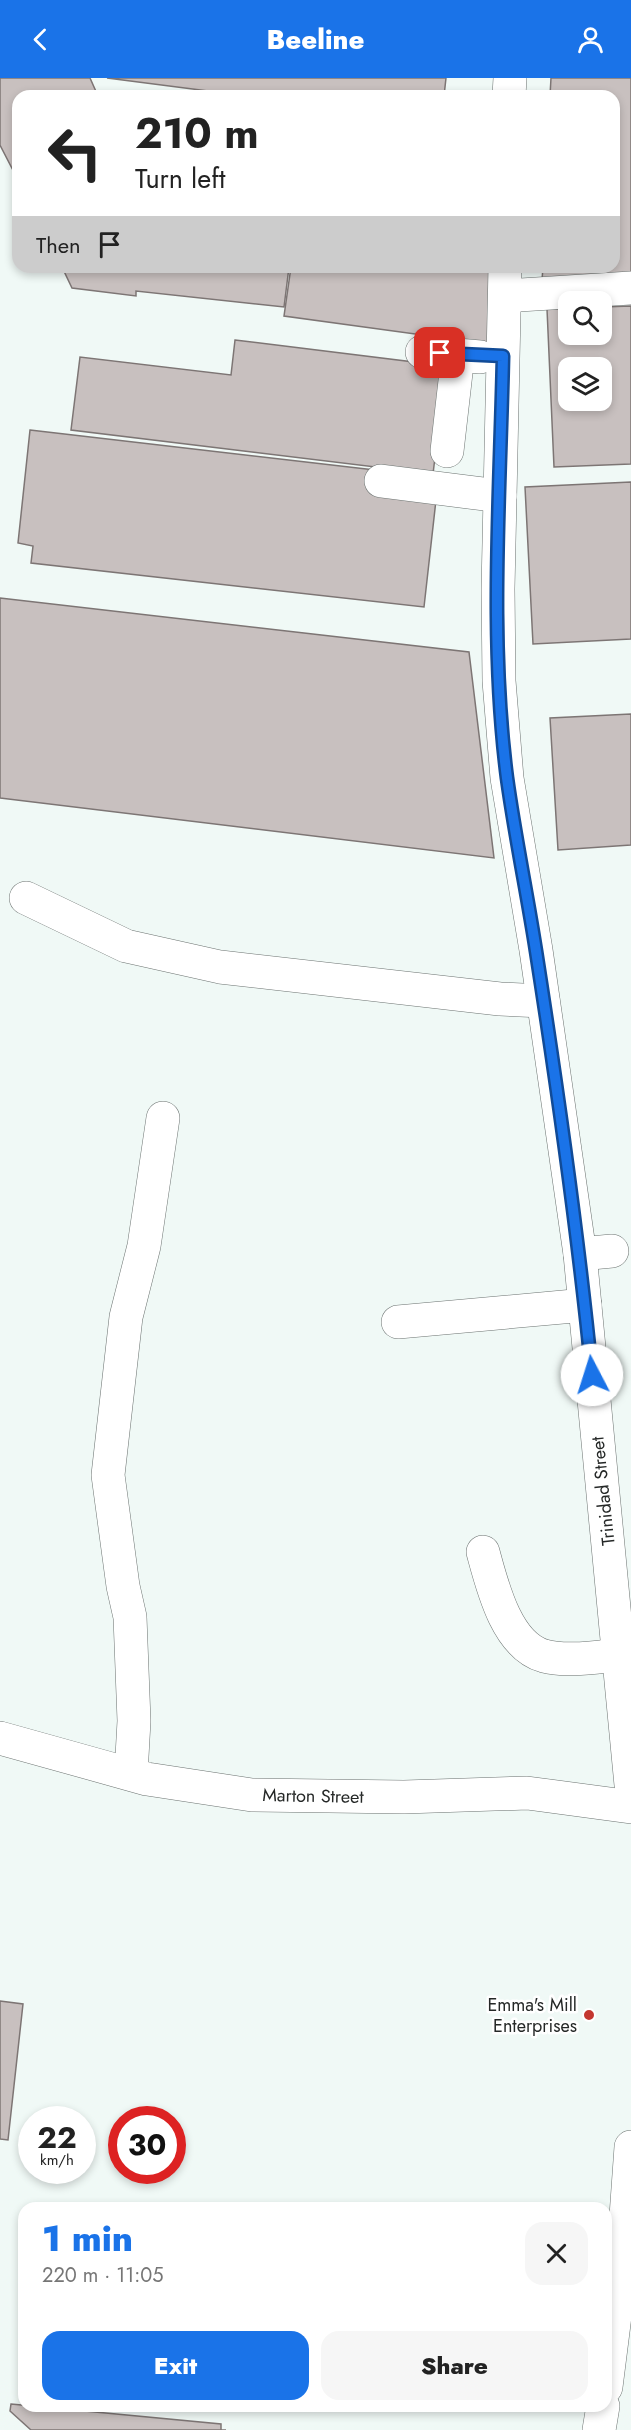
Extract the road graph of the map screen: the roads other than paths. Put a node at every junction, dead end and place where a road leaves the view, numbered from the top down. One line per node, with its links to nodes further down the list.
1 (505, 281): 2 (street); 5 (street, Trinidad Street)
2 (631, 288)
3 (422, 352): 4 (street)
4 (458, 355): 5 (street); 6 (street)
5 (503, 356): 8 (street, Trinidad Street)
6 (447, 451)
7 (381, 481): 8 (street)
8 (500, 496): 10 (street, Trinidad Street)
9 (26, 898): 10 (street)
10 (543, 1001): 13 (street, Trinidad Street)
11 (163, 1118): 20 (street)
12 (612, 1251): 13 (street)
13 (580, 1254): 14 (street, Trinidad Street)
14 (585, 1305): 15 (street); 17 (street, Trinidad Street)
15 (398, 1322)
16 (483, 1552): 17 (street)
17 (619, 1655): 19 (street, Trinidad Street)
18 (0, 1738): 20 (street, Marton Street)
19 (631, 1771)
20 (131, 1774): 21 (street, Marton Street)
21 (631, 1807)
22 (631, 2147): 23 (street)
23 (628, 2244): 24 (street)
24 (612, 2348)
25 (602, 2412): 26 (street)
26 (599, 2430)

